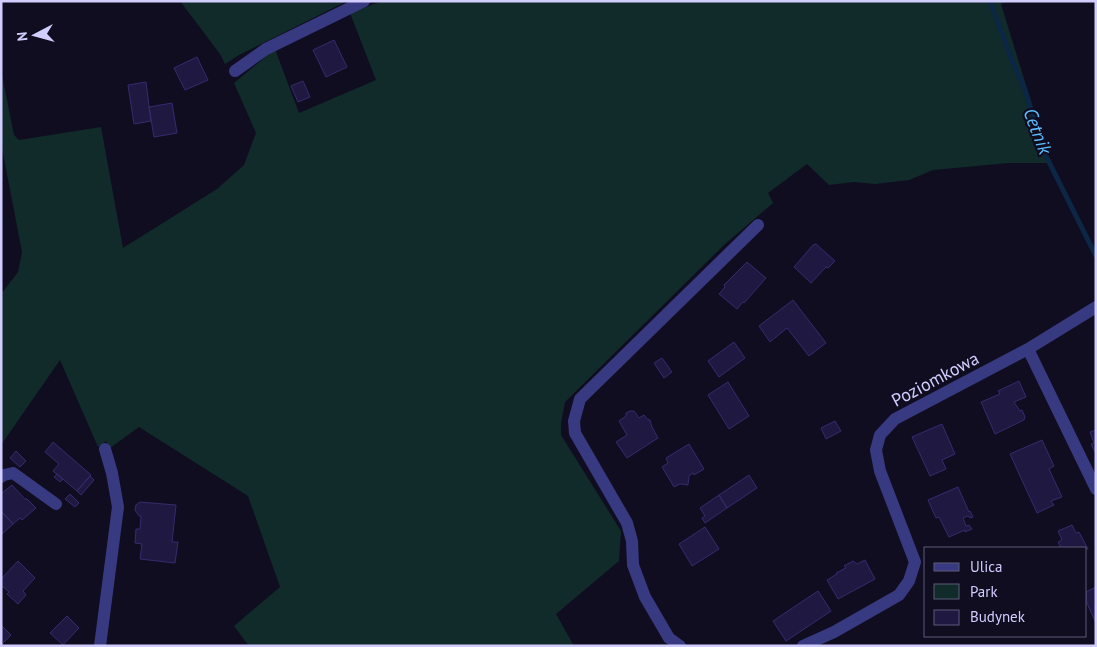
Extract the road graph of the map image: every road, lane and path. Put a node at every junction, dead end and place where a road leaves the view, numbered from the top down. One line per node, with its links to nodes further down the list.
1 (364, 1): 2 (street)
2 (235, 71)
3 (758, 225): 11 (street)
4 (1096, 307): 5 (street, Poziomkowa)
5 (1028, 349): 8 (street); 12 (street, Poziomkowa)
6 (105, 449): 10 (street)
7 (1, 477): 9 (street)
8 (1096, 490)
9 (56, 504)
10 (100, 646)
11 (680, 646)
12 (804, 646)

